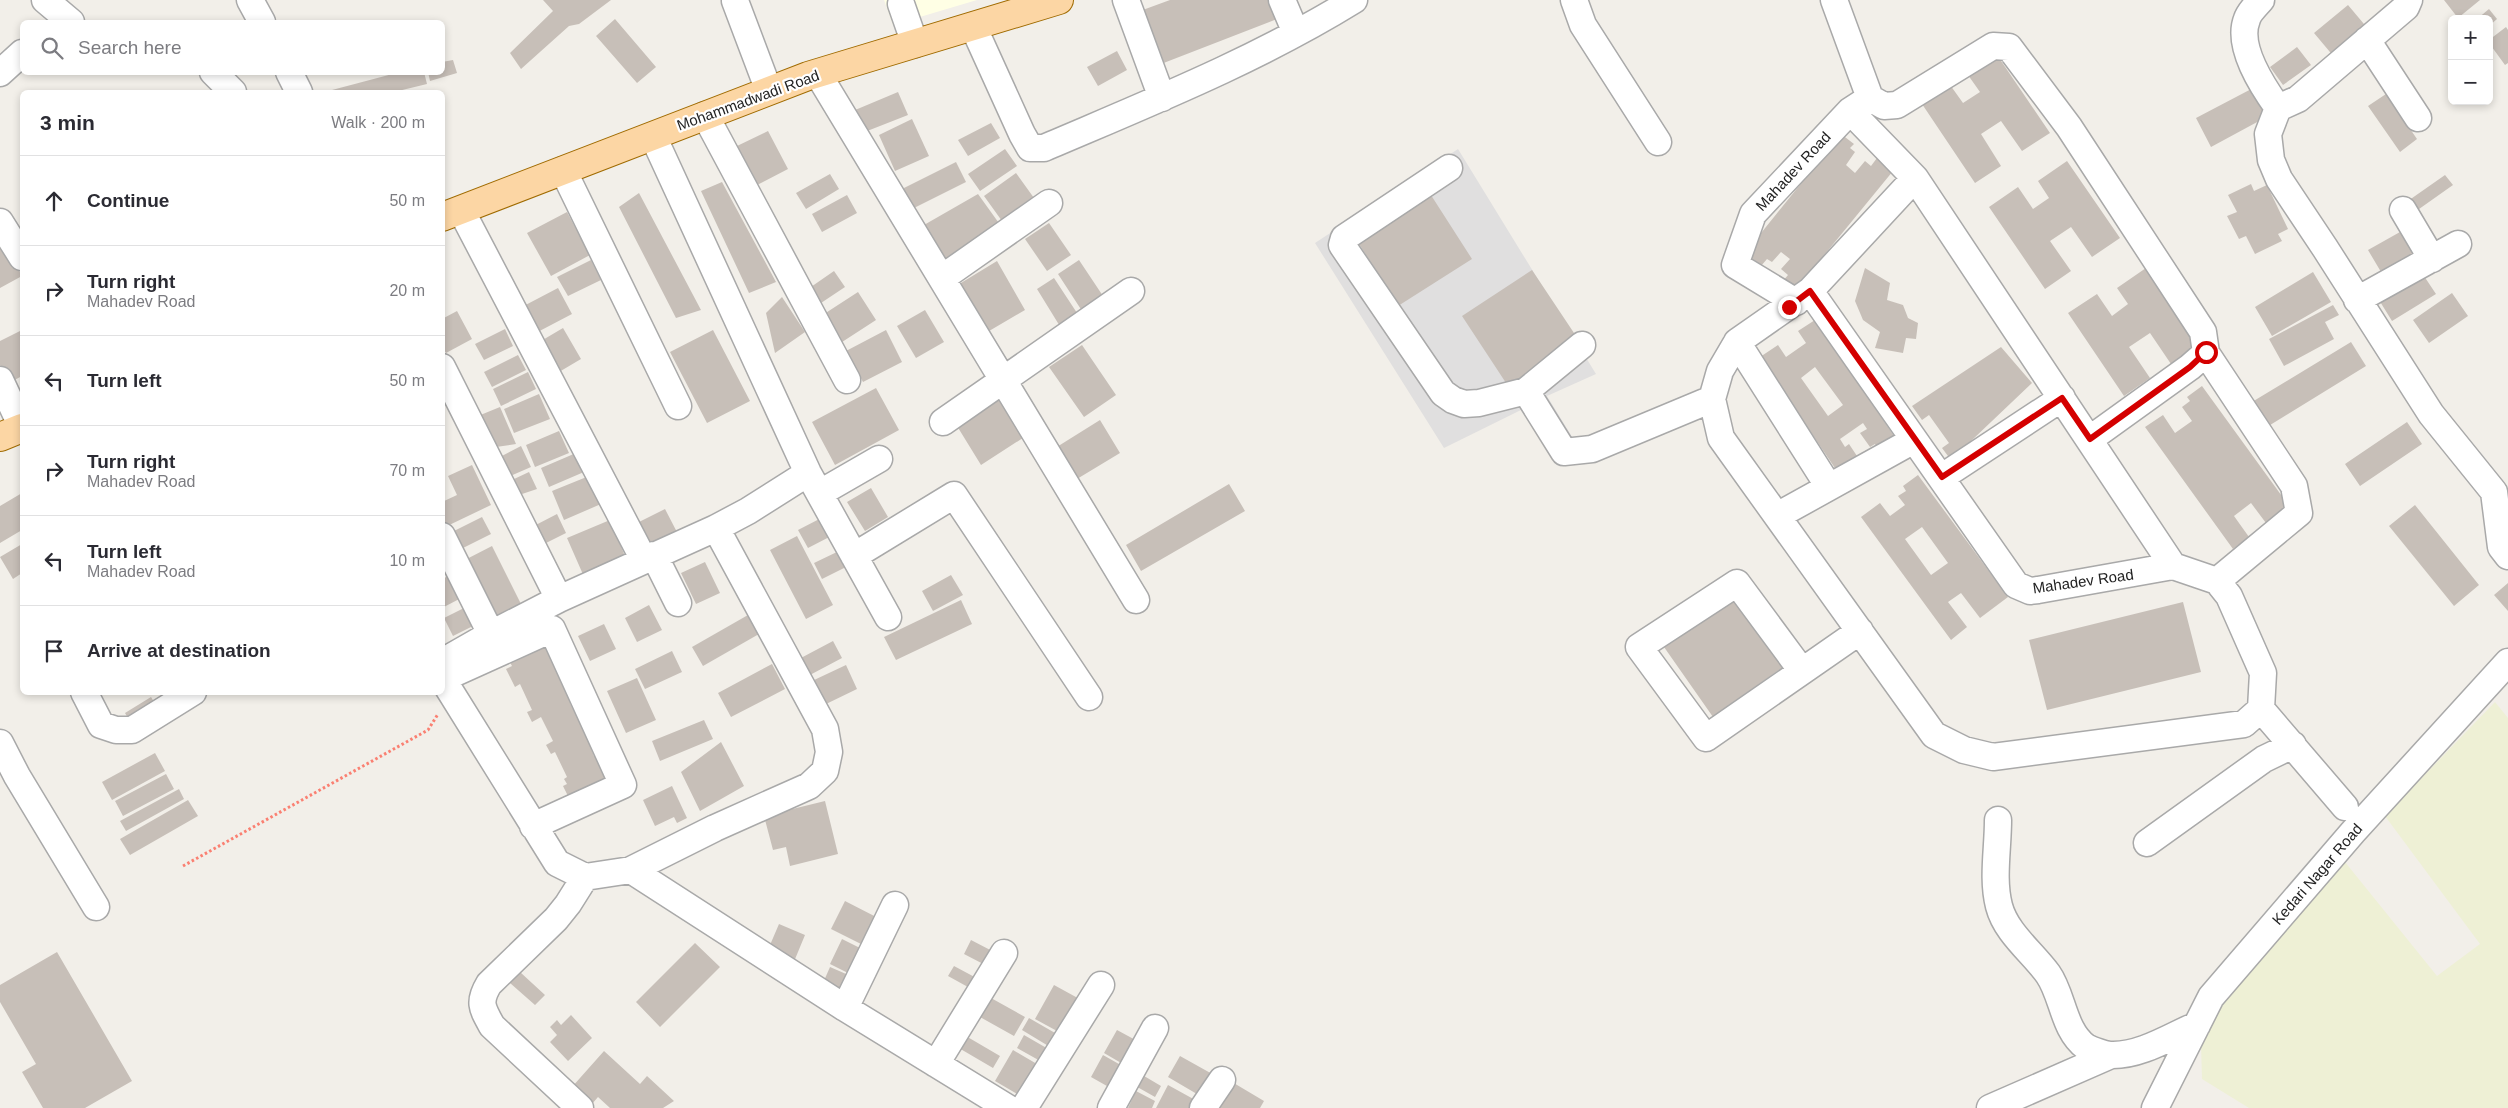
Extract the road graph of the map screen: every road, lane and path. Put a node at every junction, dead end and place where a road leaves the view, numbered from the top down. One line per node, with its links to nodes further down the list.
1 (250, 0): 12 (street)
2 (1059, 0): 13 (main road, Mohammadwadi Road)
3 (1126, 0): 25 (street)
4 (1282, 0): 14 (street)
5 (1354, 0): 14 (street)
6 (1574, 0): 31 (street)
7 (1834, 0): 26 (street)
8 (2261, 0): 27 (street)
9 (2409, 0): 15 (street)
10 (735, 1): 24 (street)
11 (905, 1): 16 (street)
12 (261, 20)
13 (973, 26): 16 (main road, Mohammadwadi Road); 25 (street)
14 (1296, 33): 25 (street)
15 (2367, 40): 27 (street); 29 (street)
16 (915, 44): 19 (main road, Mohammadwadi Road)
17 (20, 55): 18 (street)
18 (0, 73)
19 (818, 74): 24 (main road, Mohammadwadi Road); 42 (street)
20 (216, 75): 22 (street)
21 (290, 75): 23 (street)
22 (231, 90)
23 (298, 90)
24 (769, 91): 28 (main road, Mohammadwadi Road)
25 (1162, 98)
26 (1860, 104): 34 (street); 44 (street, Mahadev Road); 48 (street)
27 (2278, 108): 45 (street)
28 (705, 115): 30 (main road, Mohammadwadi Road); 51 (street)
29 (2418, 118)
30 (653, 136): 33 (main road, Mohammadwadi Road); 63 (street)
31 (1658, 142)
32 (1449, 168): 53 (street)
33 (563, 170): 37 (main road, Mohammadwadi Road); 56 (street)
34 (1915, 178): 44 (street); 54 (street)
35 (1050, 203): 42 (street)
36 (2403, 210): 41 (street)
37 (452, 214): 70 (street)
38 (0, 222): 40 (street)
39 (2458, 244): 41 (street)
40 (20, 254)
41 (2432, 259): 45 (street)
42 (942, 278): 52 (street)
43 (1131, 291): 52 (street)
44 (1803, 296): 46 (street); 60 (street, Mahadev Road)
45 (2357, 300): 69 (street)
46 (1737, 342): 55 (street); 64 (street)
47 (1582, 345): 53 (street)
48 (2206, 352): 59 (street); 72 (street)
49 (445, 374): 73 (street)
50 (0, 380): 58 (street)
51 (847, 380)
52 (1003, 380): 57 (street); 74 (street)
53 (1529, 396): 55 (street)
54 (2062, 398): 59 (street); 62 (street)
55 (1712, 399): 65 (street)
56 (678, 406)
57 (943, 422)
58 (16, 433)
59 (2090, 439): 71 (street)
60 (1914, 440): 62 (street, Mahadev Road); 64 (street)
61 (879, 459): 63 (street)
62 (1942, 477): 71 (street, Mahadev Road)
63 (814, 483): 66 (street); 68 (street)
64 (1829, 487): 65 (street)
65 (1777, 516): 77 (street)
66 (716, 528): 70 (street); 96 (street)
67 (445, 542): 78 (street)
68 (854, 556): 76 (street); 86 (street)
69 (2508, 556)
70 (649, 558): 73 (street); 75 (street)
71 (2174, 566): 72 (street)
72 (2217, 581): 88 (street)
73 (560, 599): 78 (street)
74 (1136, 600)
75 (678, 603)
76 (888, 617)
77 (1860, 631): 81 (street); 88 (street)
78 (491, 634): 79 (street)
79 (445, 660)
80 (2508, 662): 103 (street, Kedari Nagar Road)
81 (1802, 671): 81 (street)
82 (445, 677): 93 (street)
83 (445, 681): 93 (street)
84 (86, 695): 85 (street)
85 (188, 695)
86 (1088, 697)
87 (434, 707): 95 (path)
88 (2261, 709): 90 (street)
89 (0, 743): 99 (street)
90 (2293, 745): 91 (street); 94 (street)
91 (2345, 807)
92 (1998, 820): 105 (street)
93 (533, 826): 97 (street)
94 (2147, 843)
95 (183, 866)
96 (632, 870): 97 (street); 102 (street)
97 (585, 877): 108 (street)
98 (895, 905): 102 (street)
99 (96, 907)
100 (1004, 953): 106 (street)
101 (1101, 985): 110 (street)
102 (845, 1008): 106 (street)
103 (2196, 1025): 105 (street); 114 (street, Kedari Nagar Road)
104 (1155, 1028): 111 (street)
105 (2111, 1055): 113 (street)
106 (936, 1064): 109 (street)
107 (1222, 1080): 112 (street)
108 (580, 1108)
109 (1008, 1108)
110 (1024, 1108)
111 (1111, 1108)
112 (1204, 1108)
113 (1990, 1108)
114 (2156, 1108)

